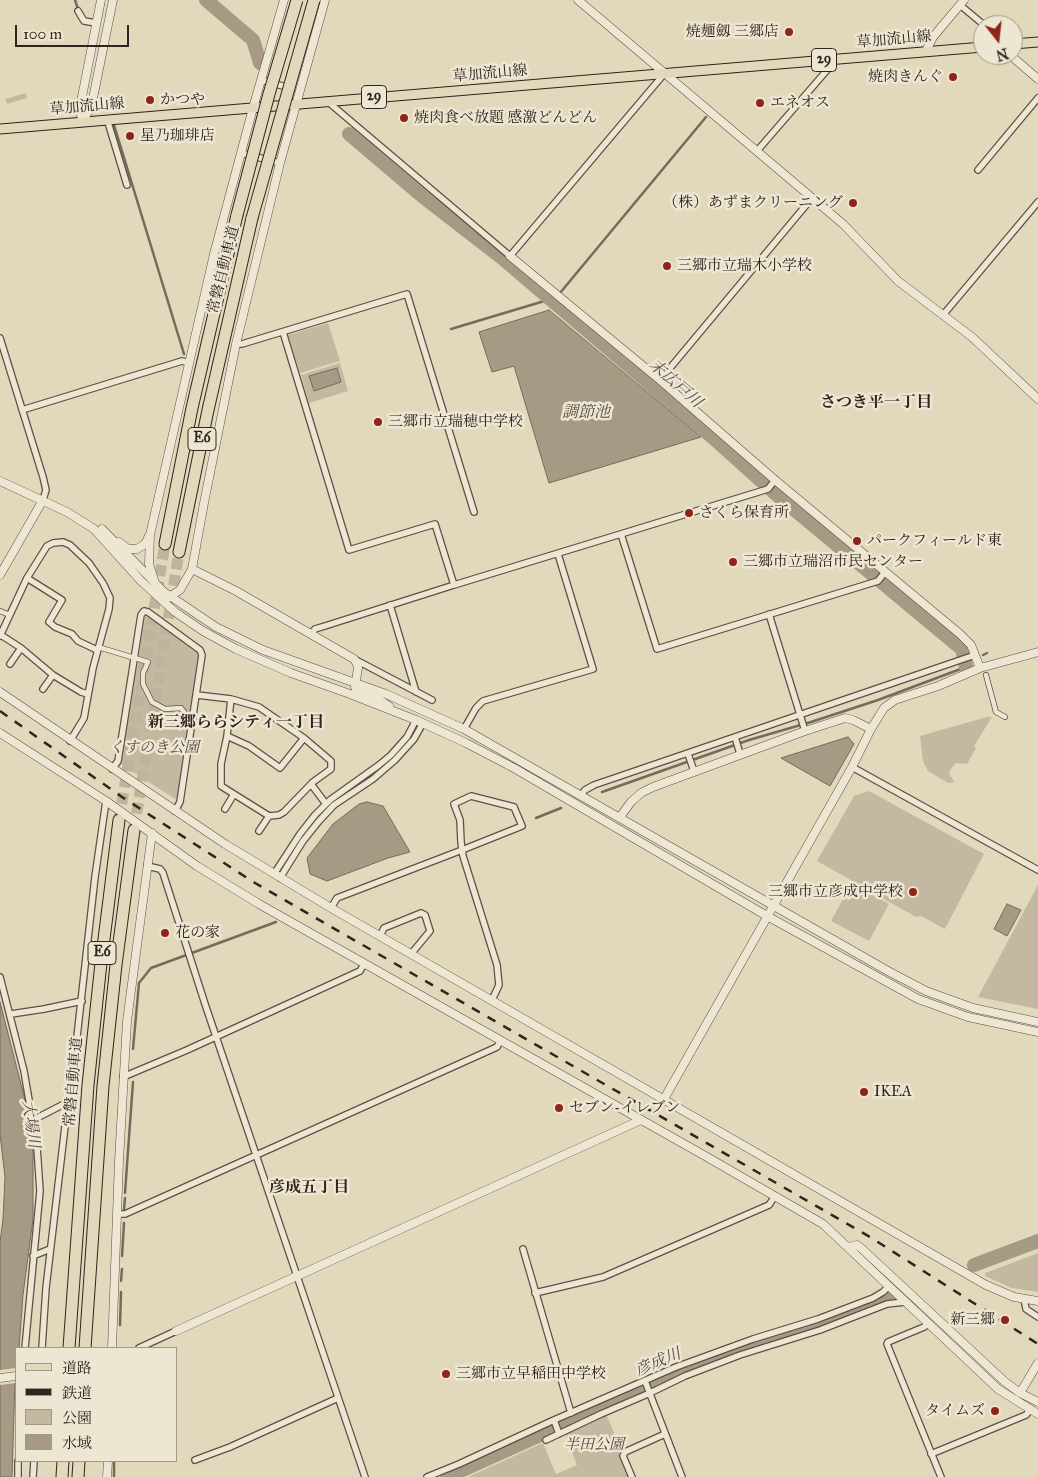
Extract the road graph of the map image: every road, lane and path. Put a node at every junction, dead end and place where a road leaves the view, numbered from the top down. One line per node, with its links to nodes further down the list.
1 (101, 0): 11 (street)
2 (113, 0): 27 (street)
3 (284, 0): 20 (street)
4 (296, 0): 53 (highway, 常磐自動車道 / E6, bridge)
5 (314, 0): 54 (highway, 常磐自動車道 / E6, bridge)
6 (325, 0): 21 (street)
7 (578, 0): 18 (street)
8 (962, 2): 10 (street); 15 (street)
9 (78, 11): 11 (street)
10 (974, 15)
11 (96, 24): 27 (street)
12 (1038, 42): 13 (main road)
13 (1023, 43)
14 (973, 48): 15 (main road, 草加流山線 / 29)
15 (926, 51): 16 (main road, 草加流山線 / 29)
16 (827, 60): 18 (main road, 草加流山線 / 29); 29 (street)
17 (1022, 65): 19 (street)
18 (665, 74): 23 (main road, 草加流山線 / 29); 29 (street); 36 (street)
19 (1038, 79)
20 (260, 80): 21 (street); 25 (street)
21 (300, 91): 24 (street)
22 (1038, 98): 32 (street)
23 (327, 101): 24 (main road, 草加流山線 / 29); 36 (street)
24 (297, 103): 25 (main road, 草加流山線 / 29); 31 (street)
25 (253, 108): 26 (main road, 草加流山線 / 29); 30 (street)
26 (107, 119): 27 (main road, 草加流山線 / 29); 33 (street)
27 (82, 121): 28 (main road, 草加流山線 / 29)
28 (0, 129)
29 (757, 151): 34 (street)
30 (241, 153): 31 (street); 41 (street)
31 (280, 163): 40 (street)
32 (978, 170)
33 (127, 185)
34 (812, 198): 37 (street); 42 (street)
35 (1038, 202): 37 (street)
36 (510, 256): 42 (street)
37 (942, 315): 43 (street)
38 (283, 332): 40 (street); 49 (street); 61 (street)
39 (0, 338): 44 (street)
40 (236, 344): 56 (street)
41 (189, 363): 44 (street); 50 (street)
42 (660, 380): 46 (street)
43 (1038, 399)
44 (22, 410): 47 (street)
45 (0, 481): 47 (street)
46 (772, 485): 51 (street); 57 (street)
47 (43, 500): 48 (street); 58 (street)
48 (67, 512): 52 (street); 63 (street)
49 (474, 512)
50 (150, 534): 52 (street); 60 (street)
51 (621, 534): 55 (street); 66 (street)
52 (108, 535): 60 (street)
53 (165, 544)
54 (179, 552)
55 (558, 554): 61 (street); 93 (street)
56 (192, 569): 62 (street); 68 (street)
57 (884, 574): 66 (street); 73 (street)
58 (0, 575)
59 (26, 578): 67 (street); 71 (street); 71 (street)
60 (155, 584): 62 (street); 63 (street)
61 (454, 585): 64 (street)
62 (171, 597): 63 (street); 80 (street)
63 (162, 600): 88 (street)
64 (390, 605): 68 (street); 83 (street)
65 (0, 611): 67 (street)
66 (769, 614): 89 (street)
67 (10, 615): 69 (street)
68 (311, 634): 75 (street)
69 (0, 635): 70 (street)
70 (21, 648): 76 (street); 78 (street)
71 (98, 648): 74 (street); 84 (street)
72 (1038, 652): 77 (street)
73 (975, 655): 77 (street); 89 (street)
74 (134, 658): 85 (street); 90 (street); 105 (street)
75 (354, 659): 80 (street); 83 (street)
76 (10, 664)
77 (980, 668): 95 (street)
78 (53, 675): 81 (street); 84 (street)
79 (986, 675): 91 (street)
80 (355, 682): 88 (street); 93 (street)
81 (43, 689)
82 (0, 692): 100 (street)
83 (416, 692): 87 (street)
84 (88, 694): 100 (street)
85 (196, 695): 86 (street); 90 (street)
86 (231, 699): 97 (street); 99 (street)
87 (432, 700)
88 (397, 712): 92 (street)
89 (800, 715): 94 (street); 98 (street)
90 (193, 716): 112 (street)
91 (1005, 717)
92 (419, 722): 110 (street); 122 (street); 125 (street)
93 (464, 729): 108 (street)
94 (804, 729): 95 (street); 101 (street)
95 (871, 729): 103 (street)
96 (0, 733): 109 (street)
97 (228, 736): 99 (street); 107 (street)
98 (735, 737): 101 (street); 102 (street)
99 (304, 738): 106 (street)
100 (70, 741): 105 (street)
101 (739, 751): 104 (street)
102 (688, 754): 104 (street); 108 (street)
103 (852, 767): 121 (street); 123 (street)
104 (693, 768): 114 (street)
105 (112, 769): 112 (street)
106 (311, 784): 110 (street); 113 (street)
107 (234, 794): 111 (street); 113 (street)
108 (581, 795): 114 (street)
109 (106, 801): 118 (street); 131 (street)
110 (326, 804): 122 (street)
111 (225, 809)
112 (175, 811): 122 (street)
113 (269, 816): 117 (street)
114 (620, 817): 123 (street)
115 (119, 820): 160 (highway, 常磐自動車道 / E6)
116 (134, 830): 161 (highway, 常磐自動車道 / E6)
117 (258, 831)
118 (152, 833): 120 (street); 128 (street)
119 (462, 850): 119 (street); 124 (street); 130 (street)
120 (146, 866): 135 (street); 137 (street)
121 (1038, 870)
122 (277, 876): 124 (street)
123 (773, 906): 125 (street); 133 (street)
124 (331, 908): 126 (street)
125 (767, 916): 134 (street); 138 (street)
126 (380, 936): 127 (street); 127 (street)
127 (411, 954): 130 (street)
128 (364, 964): 135 (street); 136 (street)
129 (0, 976): 132 (street)
130 (492, 1000): 138 (street)
131 (82, 1001): 132 (street); 139 (street)
132 (10, 1014): 140 (street)
133 (1038, 1022)
134 (1038, 1032)
135 (216, 1036): 137 (street); 142 (street)
136 (500, 1041): 141 (street); 142 (street)
137 (123, 1077): 144 (street)
138 (664, 1100): 152 (street)
139 (68, 1102): 140 (street); 146 (street)
140 (33, 1120): 148 (street)
141 (641, 1120): 143 (street); 149 (street)
142 (256, 1155): 144 (street); 149 (street)
143 (775, 1196): 145 (street); 151 (street)
144 (117, 1214): 162 (street)
145 (849, 1248): 150 (street); 170 (street)
146 (50, 1249): 148 (street); 159 (street)
147 (523, 1249): 151 (street)
148 (33, 1256): 158 (street)
149 (297, 1276): 157 (street); 172 (street)
150 (889, 1286): 154 (street); 164 (street)
151 (535, 1292): 175 (street)
152 (1024, 1299): 153 (street); 155 (street)
153 (1038, 1301)
154 (905, 1302): 156 (street); 164 (street)
155 (1038, 1317)
156 (928, 1324): 174 (street); 180 (street)
157 (176, 1331): 163 (street)
158 (25, 1347)
159 (42, 1347)
160 (69, 1347)
161 (85, 1347)
162 (112, 1347)
163 (140, 1347)
164 (718, 1357): 165 (street); 165 (street)
165 (708, 1361): 169 (street); 169 (street)
166 (1038, 1363): 170 (street)
167 (15, 1376): 168 (street)
168 (0, 1378)
169 (648, 1388): 171 (street); 171 (street); 178 (street)
170 (1020, 1393): 173 (street)
171 (625, 1397): 175 (street); 177 (street)
172 (338, 1398): 181 (street); 192 (street)
173 (1038, 1402)
174 (1034, 1412): 180 (street)
175 (571, 1413): 176 (street)
176 (555, 1422): 177 (street); 193 (street)
177 (558, 1432): 179 (street)
178 (665, 1434): 194 (street); 195 (street)
179 (546, 1440)
180 (931, 1454): 196 (street)
181 (195, 1460)
182 (18, 1462): 187 (street)
183 (34, 1462): 188 (street)
184 (63, 1462): 189 (highway)
185 (78, 1462): 190 (highway)
186 (108, 1462): 191 (street)
187 (18, 1477)
188 (33, 1477)
189 (62, 1477)
190 (78, 1477)
191 (107, 1477)
192 (365, 1477)
193 (427, 1477)
194 (632, 1477)
195 (682, 1477)
196 (940, 1477)

